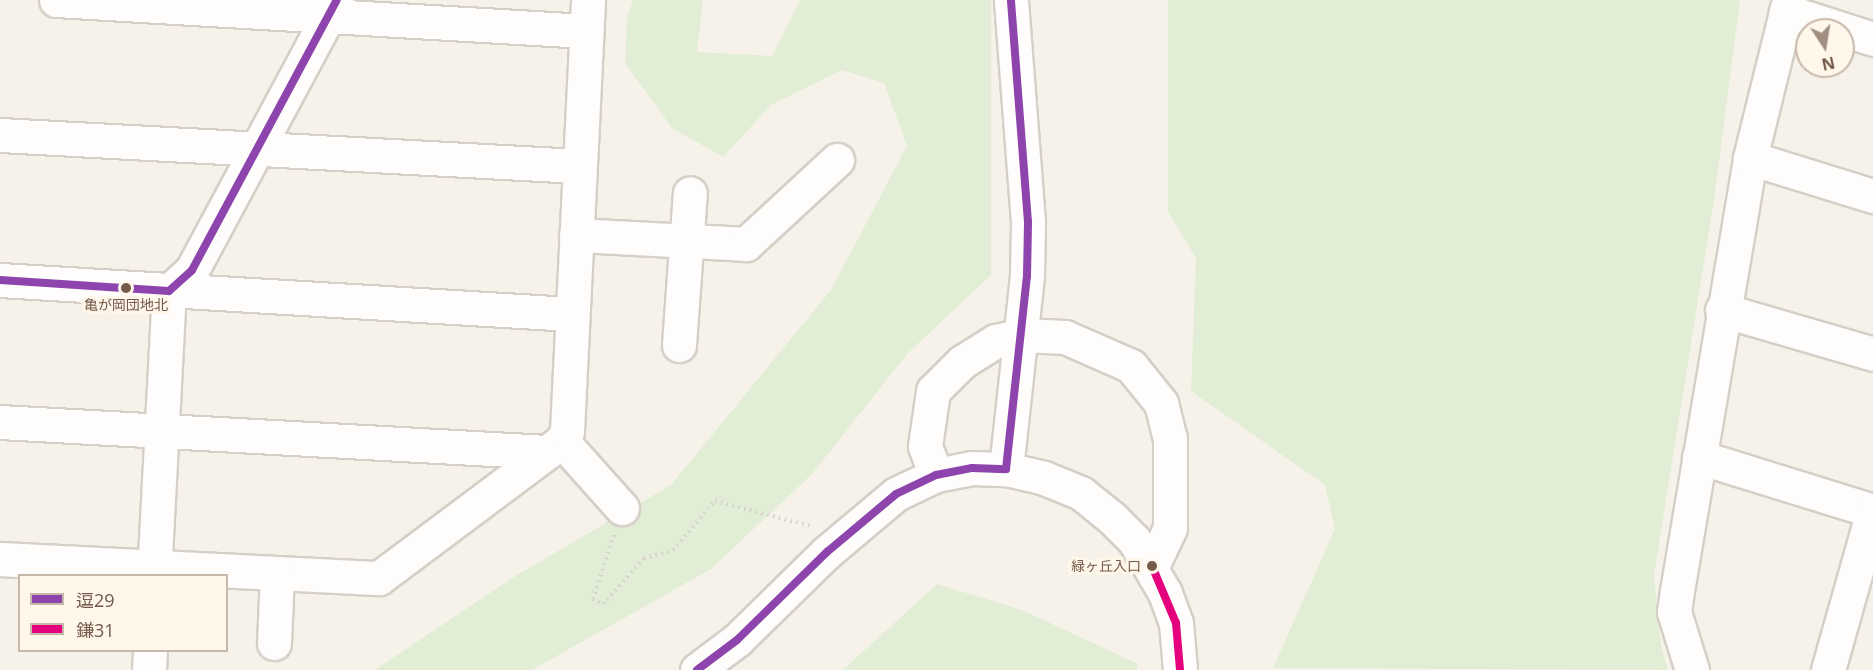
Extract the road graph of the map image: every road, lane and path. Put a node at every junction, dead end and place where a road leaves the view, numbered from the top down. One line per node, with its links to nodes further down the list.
1 (56, 0): 4 (street)
2 (1011, 0): 20 (street)
3 (1787, 5): 6 (street); 9 (street)
4 (334, 8): 5 (street); 8 (street)
5 (587, 15): 11 (street)
6 (1873, 39)
7 (0, 135): 8 (street)
8 (256, 149): 11 (street); 17 (street)
9 (1750, 158): 13 (street); 18 (street)
10 (837, 160): 15 (street)
11 (578, 166): 14 (street)
12 (690, 193): 15 (street)
13 (1873, 196)
14 (576, 235): 15 (street); 19 (street)
15 (686, 242): 21 (street)
16 (0, 280): 17 (street)
17 (169, 291): 19 (street); 24 (street)
18 (1722, 310): 22 (street); 26 (street)
19 (571, 314): 25 (street)
20 (1022, 335): 27 (street); 28 (street); 34 (street)
21 (679, 345)
22 (1873, 354)
23 (0, 422): 24 (street)
24 (162, 431): 25 (street); 35 (street)
25 (555, 447): 29 (street); 36 (street)
26 (1699, 457): 30 (street); 43 (street)
27 (1006, 469): 28 (street); 34 (street)
28 (936, 475): 31 (street)
29 (622, 508): 31 (path)
30 (1873, 511): 33 (street)
31 (840, 541): 39 (street)
32 (0, 559): 35 (street)
33 (1866, 561): 44 (street)
34 (1152, 567): 42 (street)
35 (154, 571): 36 (street)
36 (277, 573): 37 (street)
37 (274, 643)
38 (150, 652): 40 (street)
39 (734, 655): 41 (street)
40 (149, 670)
41 (697, 670)
42 (1180, 670)
43 (1692, 670)
44 (1828, 670)

